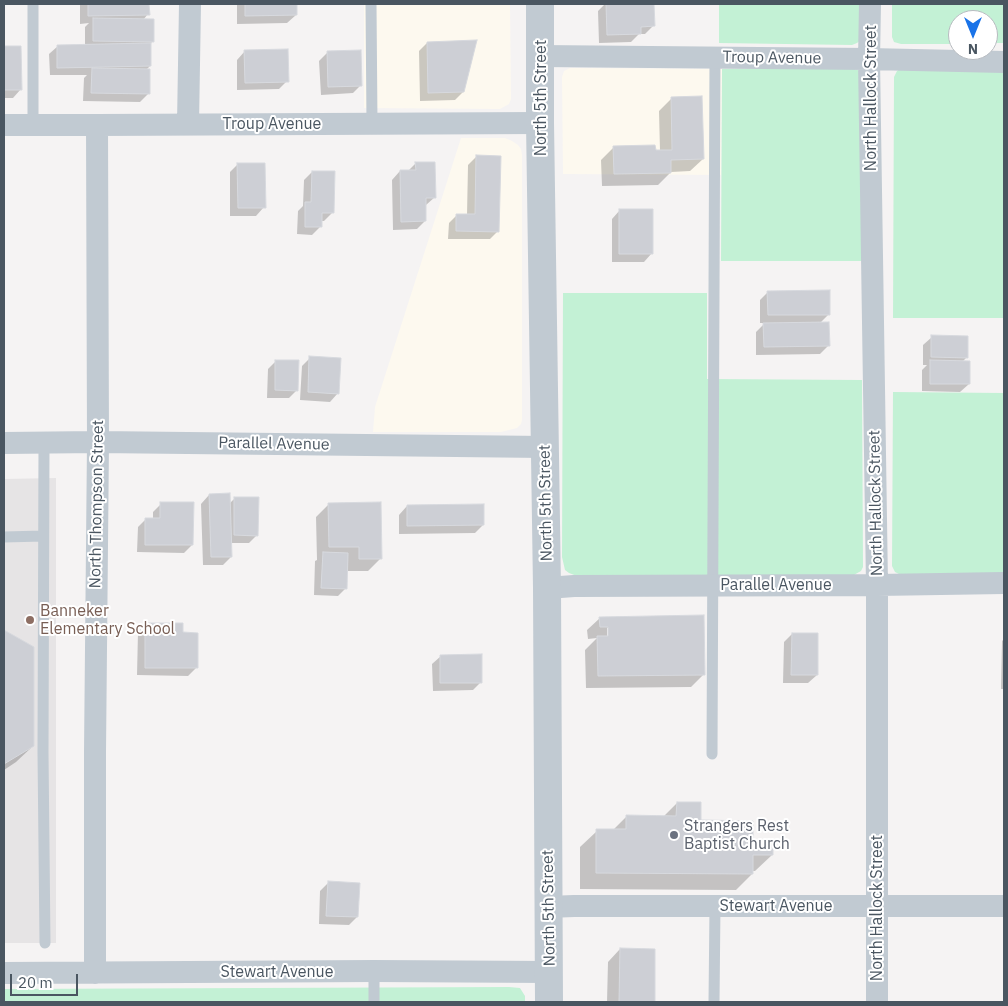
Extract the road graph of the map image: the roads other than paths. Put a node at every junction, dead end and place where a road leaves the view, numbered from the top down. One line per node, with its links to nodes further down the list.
1 (33, 4): 12 (lane)
2 (190, 4): 13 (street)
3 (371, 4): 10 (lane)
4 (540, 4): 6 (street, North 5th Street)
5 (870, 4): 8 (street, North Hallock Street)
6 (540, 56): 7 (street, Troup Avenue); 11 (street, North 5th Street)
7 (715, 57): 8 (street, Troup Avenue); 23 (lane)
8 (870, 59): 9 (street, Troup Avenue); 24 (street, North Hallock Street)
9 (1004, 62)
10 (372, 123): 11 (street, Troup Avenue); 13 (street, Troup Avenue)
11 (540, 123): 19 (street, North 5th Street)
12 (34, 124): 14 (street, Troup Avenue); 15 (street, Troup Avenue)
13 (188, 124): 15 (street, Troup Avenue)
14 (4, 125)
15 (97, 125): 16 (street, North Thompson Street)
16 (98, 442): 18 (street, Parallel Avenue); 19 (street, Parallel Avenue); 35 (street, North Thompson Street)
17 (4, 443): 18 (street, Parallel Avenue)
18 (44, 443): 20 (lane)
19 (545, 447): 25 (street, North 5th Street)
20 (44, 536): 21 (lane); 31 (lane)
21 (4, 537)
22 (1004, 583): 24 (street, Parallel Avenue)
23 (713, 585): 24 (street, Parallel Avenue); 25 (street, Parallel Avenue); 26 (lane)
24 (877, 585): 28 (street, North Hallock Street)
25 (547, 588): 30 (street, North 5th Street)
26 (712, 754)
27 (715, 906): 28 (street, Stewart Avenue); 30 (street, Stewart Avenue); 38 (lane)
28 (877, 906): 29 (street, Stewart Avenue); 39 (street, North Hallock Street)
29 (1004, 906)
30 (548, 907): 33 (street, North 5th Street)
31 (45, 943)
32 (374, 971): 33 (street, Stewart Avenue); 35 (street, Stewart Avenue); 36 (lane)
33 (549, 972): 37 (street, North 5th Street)
34 (4, 973): 35 (street, Stewart Avenue)
35 (95, 973)
36 (374, 1002)
37 (549, 1002)
38 (714, 1002)
39 (877, 1002)

